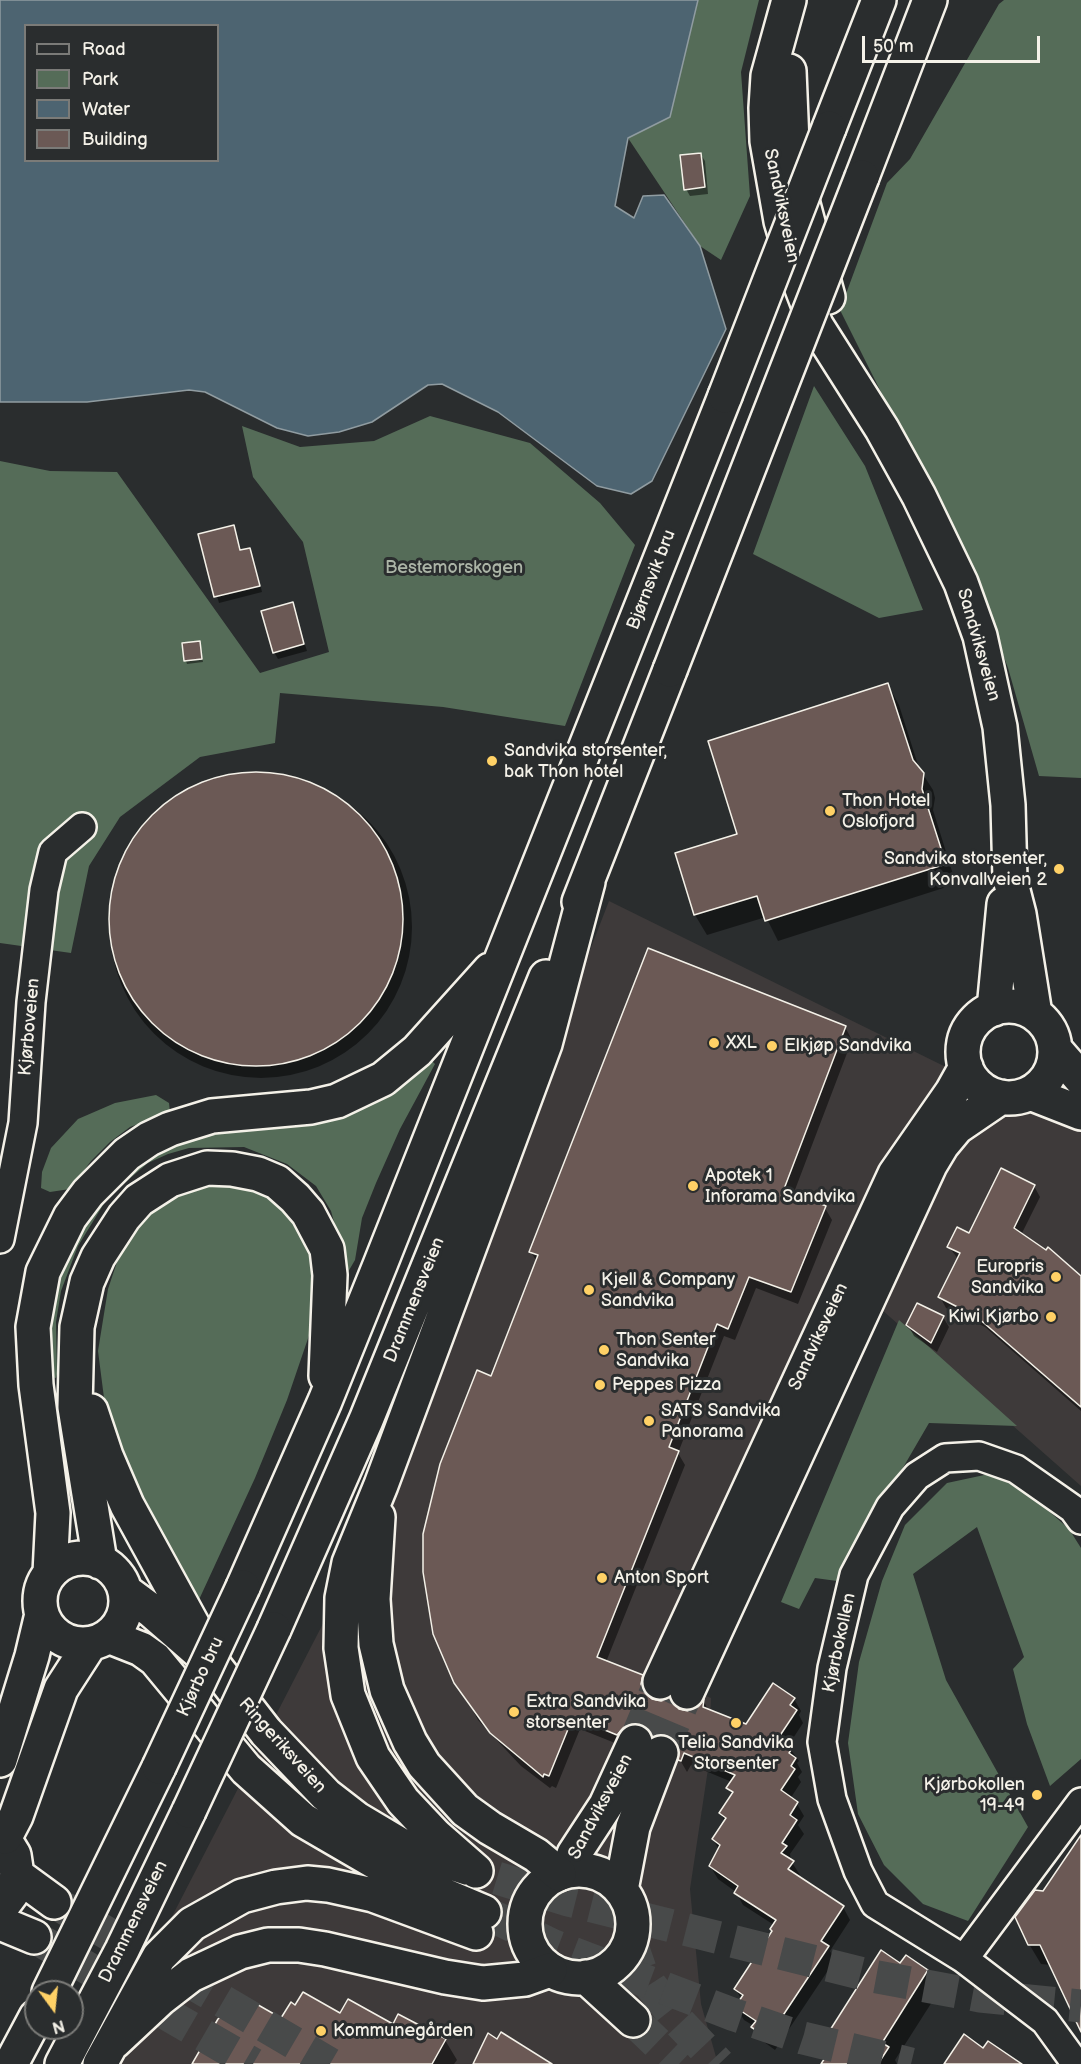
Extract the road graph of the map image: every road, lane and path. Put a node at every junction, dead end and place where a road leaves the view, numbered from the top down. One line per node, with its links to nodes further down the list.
1 (789, 0): 5 (main road, Sandviksveien)
2 (879, 0): 6 (main road, Bjørnsvik bru, bridge)
3 (930, 0): 7 (main road, bridge)
4 (82, 827): 15 (street, Kjørboveien)
5 (1010, 879): 8 (main road, Sandviksveien); 9 (main road, Sandviksveien)
6 (505, 953): 17 (main road, Bjørnsvik bru); 21 (main road)
7 (557, 972): 18 (main road); 44 (main road, Drammensveien, bridge)
8 (994, 1009): 9 (main road); 11 (main road)
9 (1035, 1014): 10 (main road)
10 (1055, 1049): 12 (main road); 13 (main road)
11 (966, 1067): 13 (main road); 13 (main road, Sandviksveien)
12 (1081, 1079)
13 (1016, 1095): 14 (main road)
14 (1081, 1113)
15 (0, 1239)
16 (77, 1371): 17 (main road); 20 (main road); 25 (main road)
17 (325, 1401): 39 (main road, Kjørbo bru, bridge)
18 (381, 1485): 25 (main road, Ringeriksveien); 29 (main road)
19 (1081, 1520): 36 (street, Kjørbokollen)
20 (100, 1562): 21 (main road); 22 (main road)
21 (50, 1573): 23 (main road)
22 (125, 1591): 24 (main road); 25 (main road, Ringeriksveien)
23 (42, 1614): 24 (main road); 26 (main road)
24 (99, 1640): 28 (main road); 42 (main road, Ringeriksveien)
25 (214, 1665)
26 (0, 1760)
27 (1081, 1802): 36 (street)
28 (3, 1834): 30 (main road)
29 (563, 1872): 31 (main road); 31 (main road, Sandviksveien); 37 (main road)
30 (16, 1875): 32 (main road); 33 (main road)
31 (621, 1890): 38 (main road)
32 (54, 1902)
33 (0, 1909)
34 (0, 1923): 35 (main road)
35 (33, 1937)
36 (964, 1959): 45 (street, Kjørbokollen)
37 (550, 1970): 38 (main road); 42 (main road)
38 (586, 1977): 40 (main road)
39 (55, 1980)
40 (633, 2020)
41 (24, 2040): 43 (main road)
42 (107, 2053)
43 (11, 2064)
44 (62, 2064)
45 (1076, 2064)

